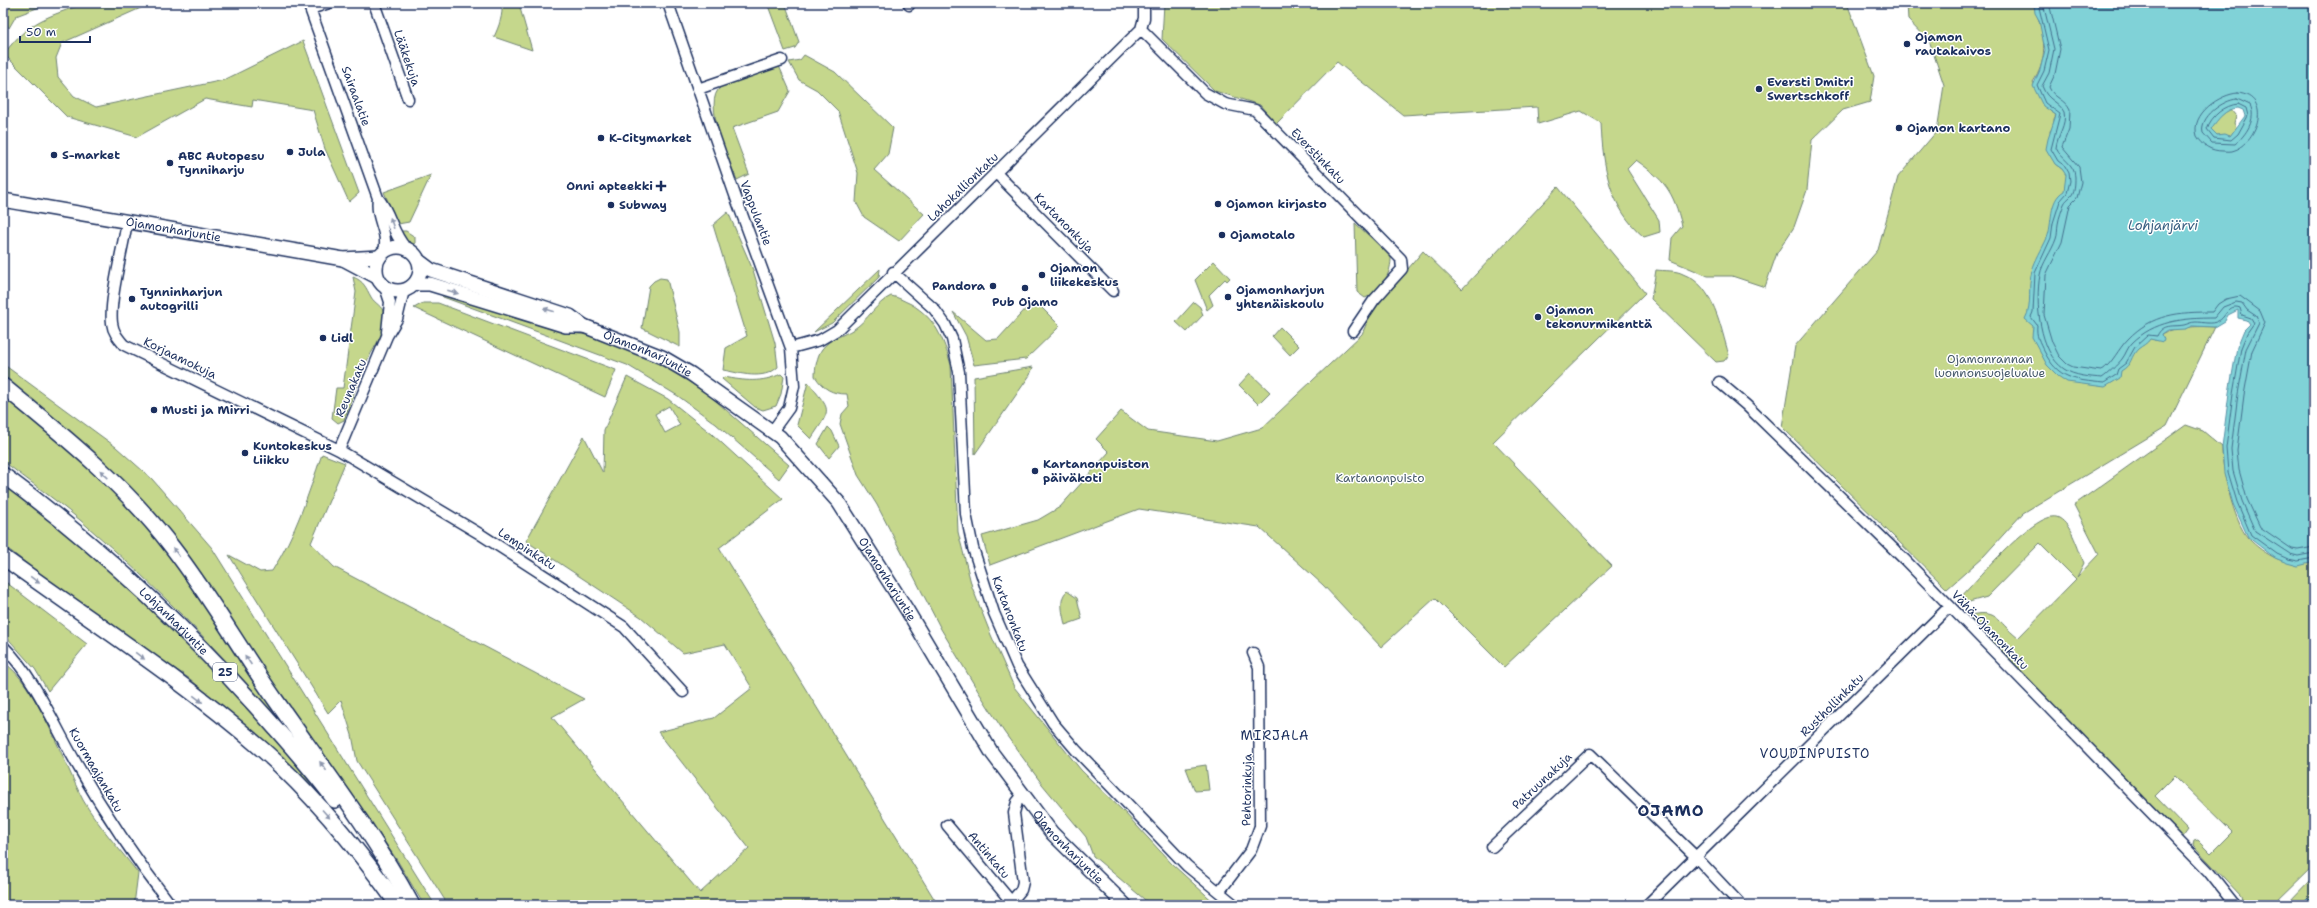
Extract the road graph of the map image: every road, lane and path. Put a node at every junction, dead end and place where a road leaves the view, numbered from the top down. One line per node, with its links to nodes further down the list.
1 (328, 3): 5 (street)
2 (374, 3): 9 (street, Lääkekuja)
3 (668, 3): 8 (street, Vappulantie)
4 (1144, 3): 6 (street)
5 (309, 6): 11 (street, Sairaalatie)
6 (1141, 29): 10 (street, Lahokallionkatu); 23 (street, Everstinkatu)
7 (782, 60): 8 (street)
8 (698, 89): 25 (street, Vappulantie)
9 (408, 99)
10 (996, 173): 18 (street, Lahokallionkatu); 21 (street, Kartanonkuja)
11 (378, 198): 14 (street, Sairaalatie, one-way to 11); 15 (street, Sairaalatie)
12 (3, 200): 13 (main road, Ojamonharjuntie)
13 (127, 222): 16 (main road, Ojamonharjuntie); 29 (street, Korjaamokuja)
14 (406, 248): 15 (main road); 17 (main road)
15 (382, 254): 16 (main road, Ojamonharjuntie); 19 (main road)
16 (343, 259): 19 (main road, Ojamonharjuntie)
17 (419, 261): 20 (main road); 22 (main road, Ojamonharjuntie, one-way to 17)
18 (893, 272): 25 (street, Lahokallionkatu); 40 (street, Kartanonkatu)
19 (381, 282): 20 (main road); 24 (street, Reunakatu)
20 (410, 287): 22 (main road, Ojamonharjuntie, one-way to 22); 24 (street, Reunakatu)
21 (1113, 291)
22 (584, 326): 28 (main road, Ojamonharjuntie)
23 (1353, 331)
24 (387, 336): 29 (street, Reunakatu)
25 (791, 348): 28 (street, Vappulantie)
26 (1719, 382): 32 (street, Vähä-Ojamonkatu)
27 (3, 386): 44 (highway, one-way to 27)
28 (774, 430): 36 (main road, Ojamonharjuntie)
29 (339, 450): 35 (street, Lempinkatu)
30 (3, 475): 44 (highway, Lohjanharjuntie / 25)
31 (3, 557): 43 (highway, one-way to 43)
32 (1949, 607): 39 (street, Rusthollinkatu); 49 (street, Vähä-Ojamonkatu)
33 (3, 646): 42 (street, Kuormaajankatu)
34 (1253, 653): 40 (street, Pehtorinkuja)
35 (683, 692)
36 (1023, 795): 41 (street, Antinkatu); 45 (main road, Ojamonharjuntie)
37 (947, 825): 41 (street, Antinkatu)
38 (1492, 847): 39 (street, Patruunakuja)
39 (1696, 857): 47 (street, Rusthollinkatu); 48 (street)
40 (1219, 892): 46 (street, Kartanonkatu)
41 (1013, 904)
42 (171, 905)
43 (398, 905)
44 (410, 905)
45 (1125, 905)
46 (1235, 905)
47 (1647, 905)
48 (1741, 905)
49 (2235, 905)

